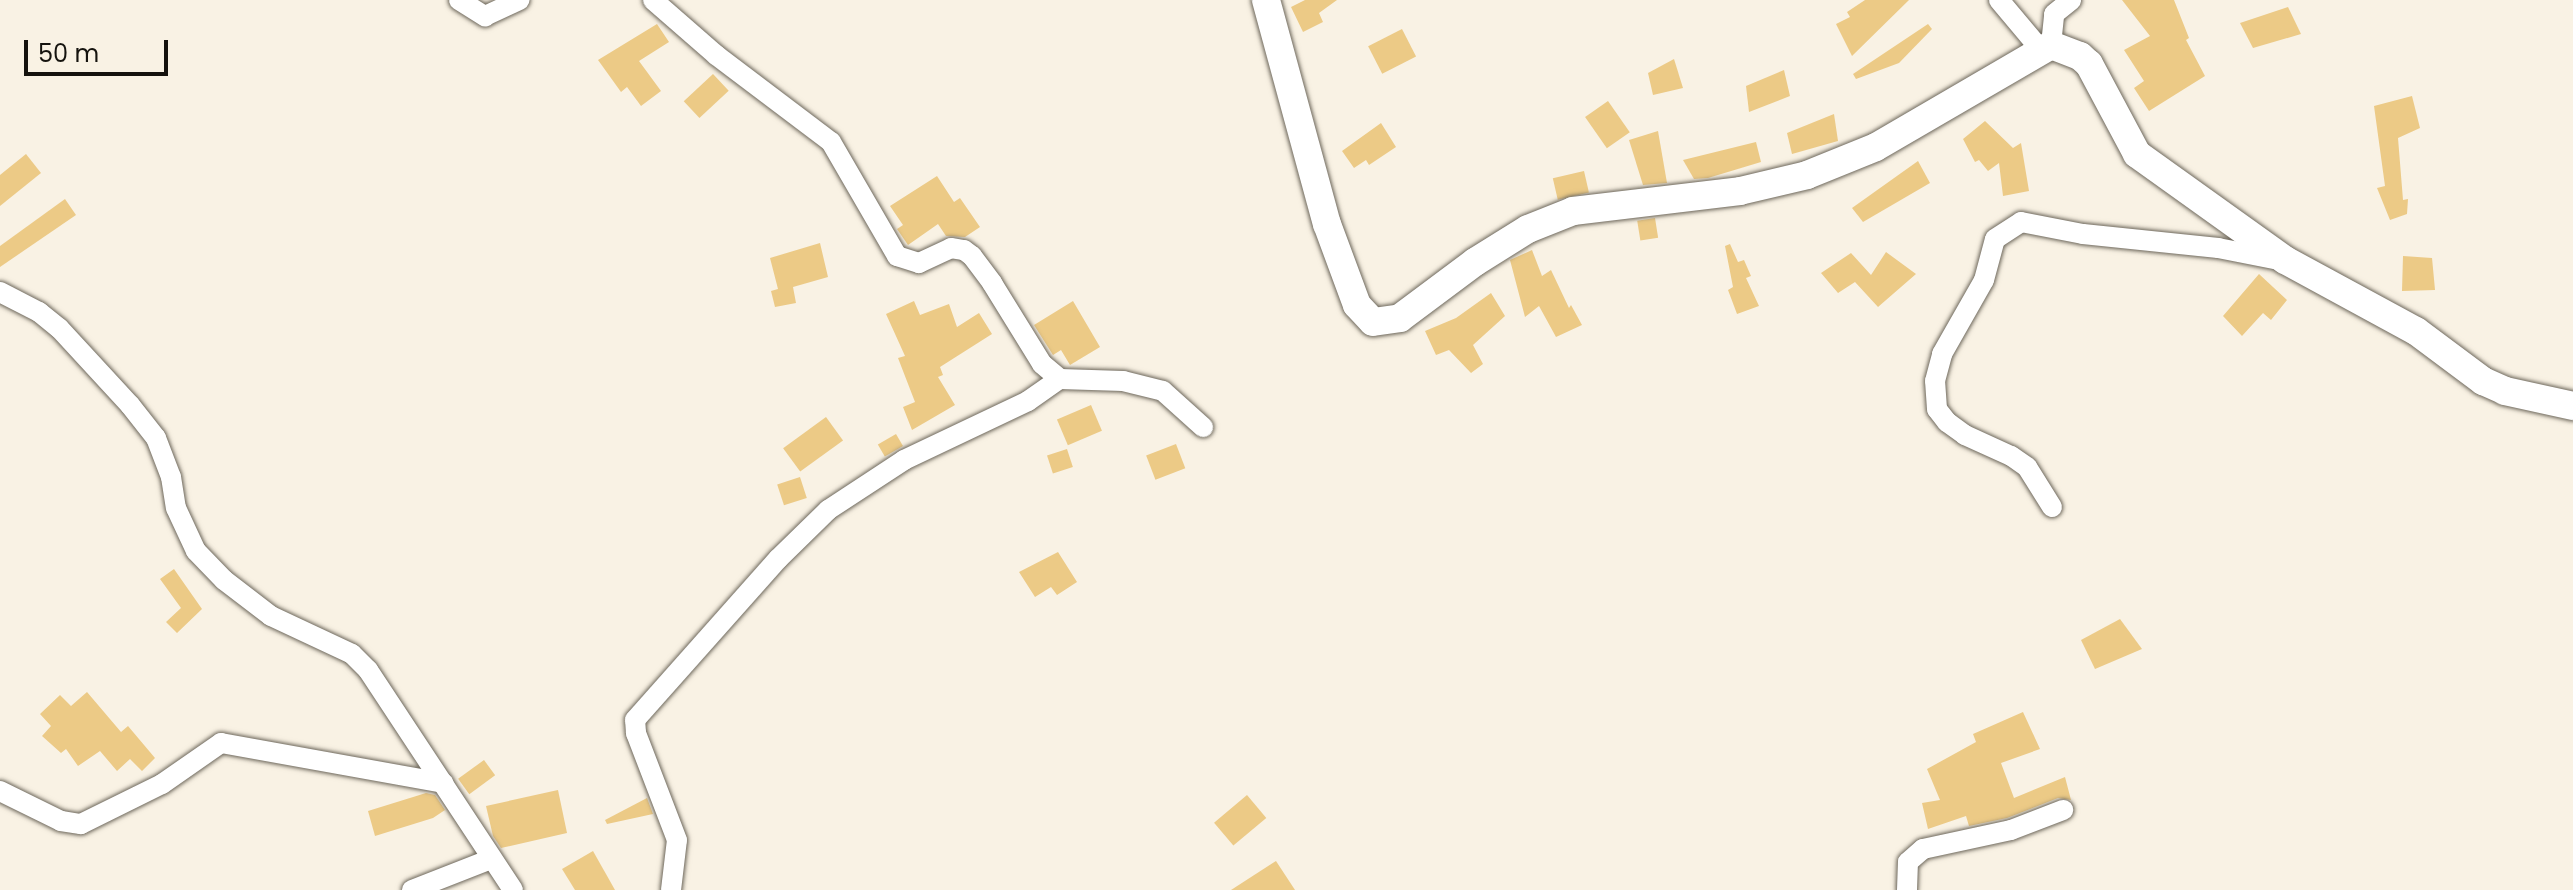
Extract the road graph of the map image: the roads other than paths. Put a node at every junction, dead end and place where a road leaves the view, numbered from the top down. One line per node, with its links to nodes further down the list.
1 (459, 0): 2 (street)
2 (520, 0)
3 (653, 0): 10 (street)
4 (1266, 0): 7 (street)
5 (1999, 0): 7 (street)
6 (2071, 0): 7 (street)
7 (2046, 48): 8 (street)
8 (2290, 263): 11 (street); 13 (street)
9 (0, 292): 14 (street)
10 (1060, 379): 12 (street); 20 (street)
11 (2573, 406)
12 (1203, 427)
13 (2052, 507)
14 (443, 783): 15 (street); 17 (street)
15 (0, 791)
16 (2063, 810): 21 (street)
17 (491, 859): 18 (street); 19 (street)
18 (412, 890)
19 (513, 890)
20 (671, 890)
21 (1907, 890)

